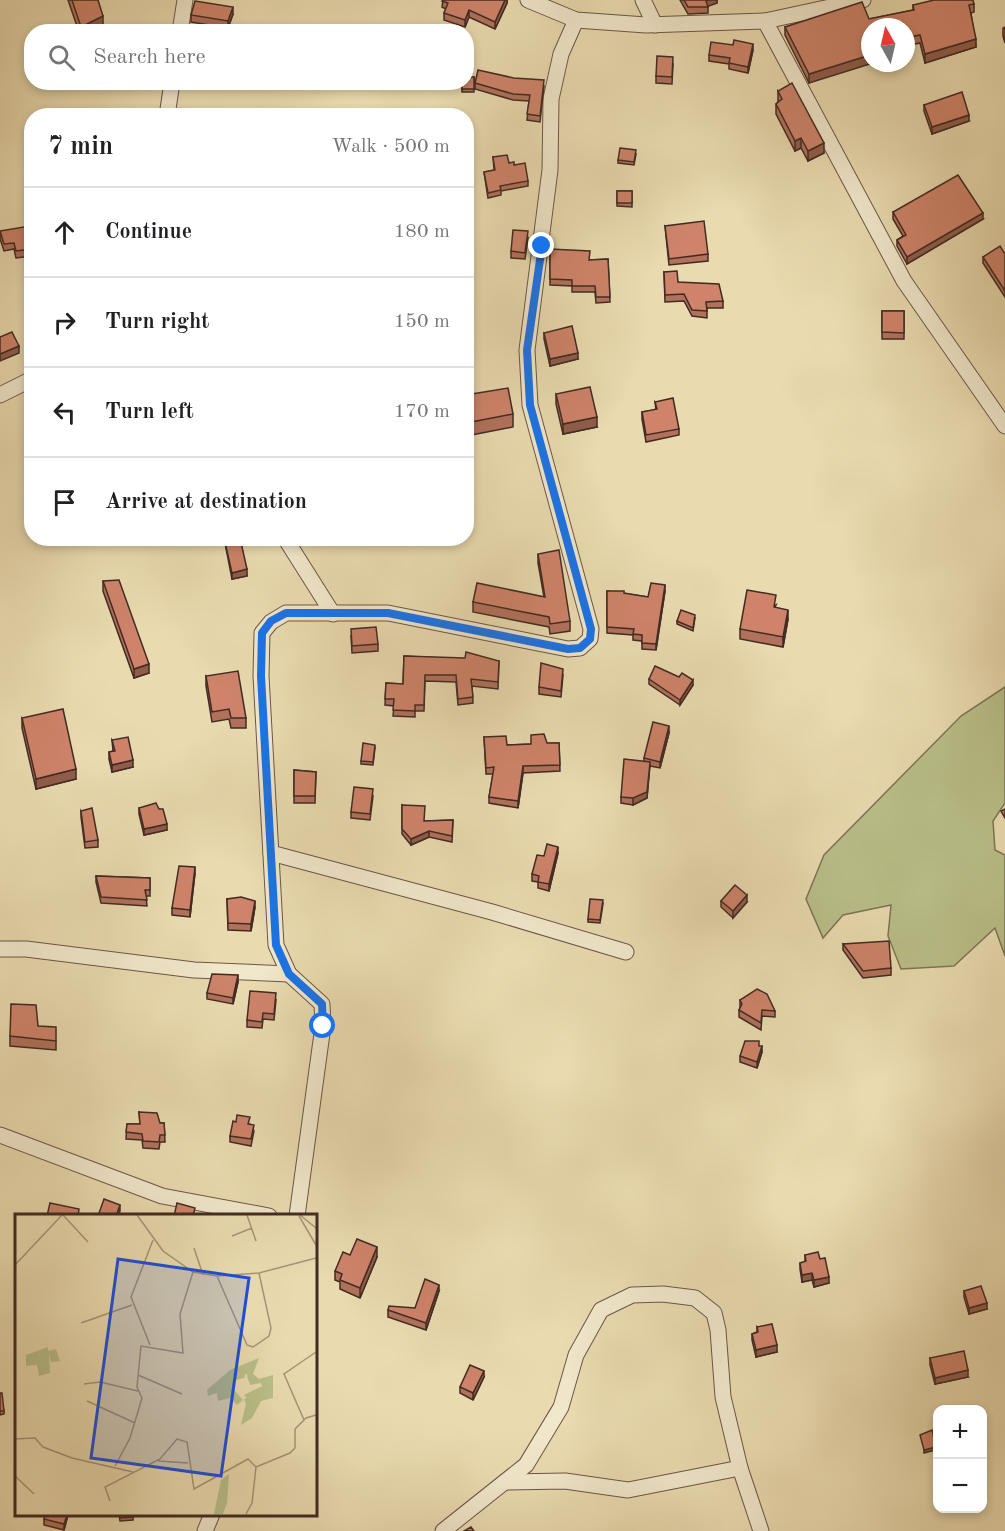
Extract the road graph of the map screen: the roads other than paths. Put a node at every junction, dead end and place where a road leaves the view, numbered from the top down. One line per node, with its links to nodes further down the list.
1 (185, 0): 7 (street)
2 (528, 0): 5 (street)
3 (643, 0): 8 (street)
4 (863, 0): 6 (street)
5 (576, 20): 8 (street); 15 (street)
6 (765, 21): 8 (street); 13 (street)
7 (181, 24)
8 (655, 25)
9 (171, 90): 10 (street)
10 (168, 108)
11 (24, 383): 12 (street)
12 (0, 395)
13 (1005, 426)
14 (290, 546): 15 (street)
15 (333, 614): 16 (street)
16 (271, 853): 18 (street); 19 (street)
17 (0, 949): 19 (street)
18 (626, 952)
19 (289, 974): 22 (street)
20 (0, 1135): 21 (street)
21 (261, 1214)
22 (297, 1214)
23 (740, 1468): 24 (street); 24 (street); 28 (street)
24 (505, 1482): 27 (street)
25 (212, 1516): 26 (street)
26 (205, 1531)
27 (443, 1531)
28 (761, 1531)

